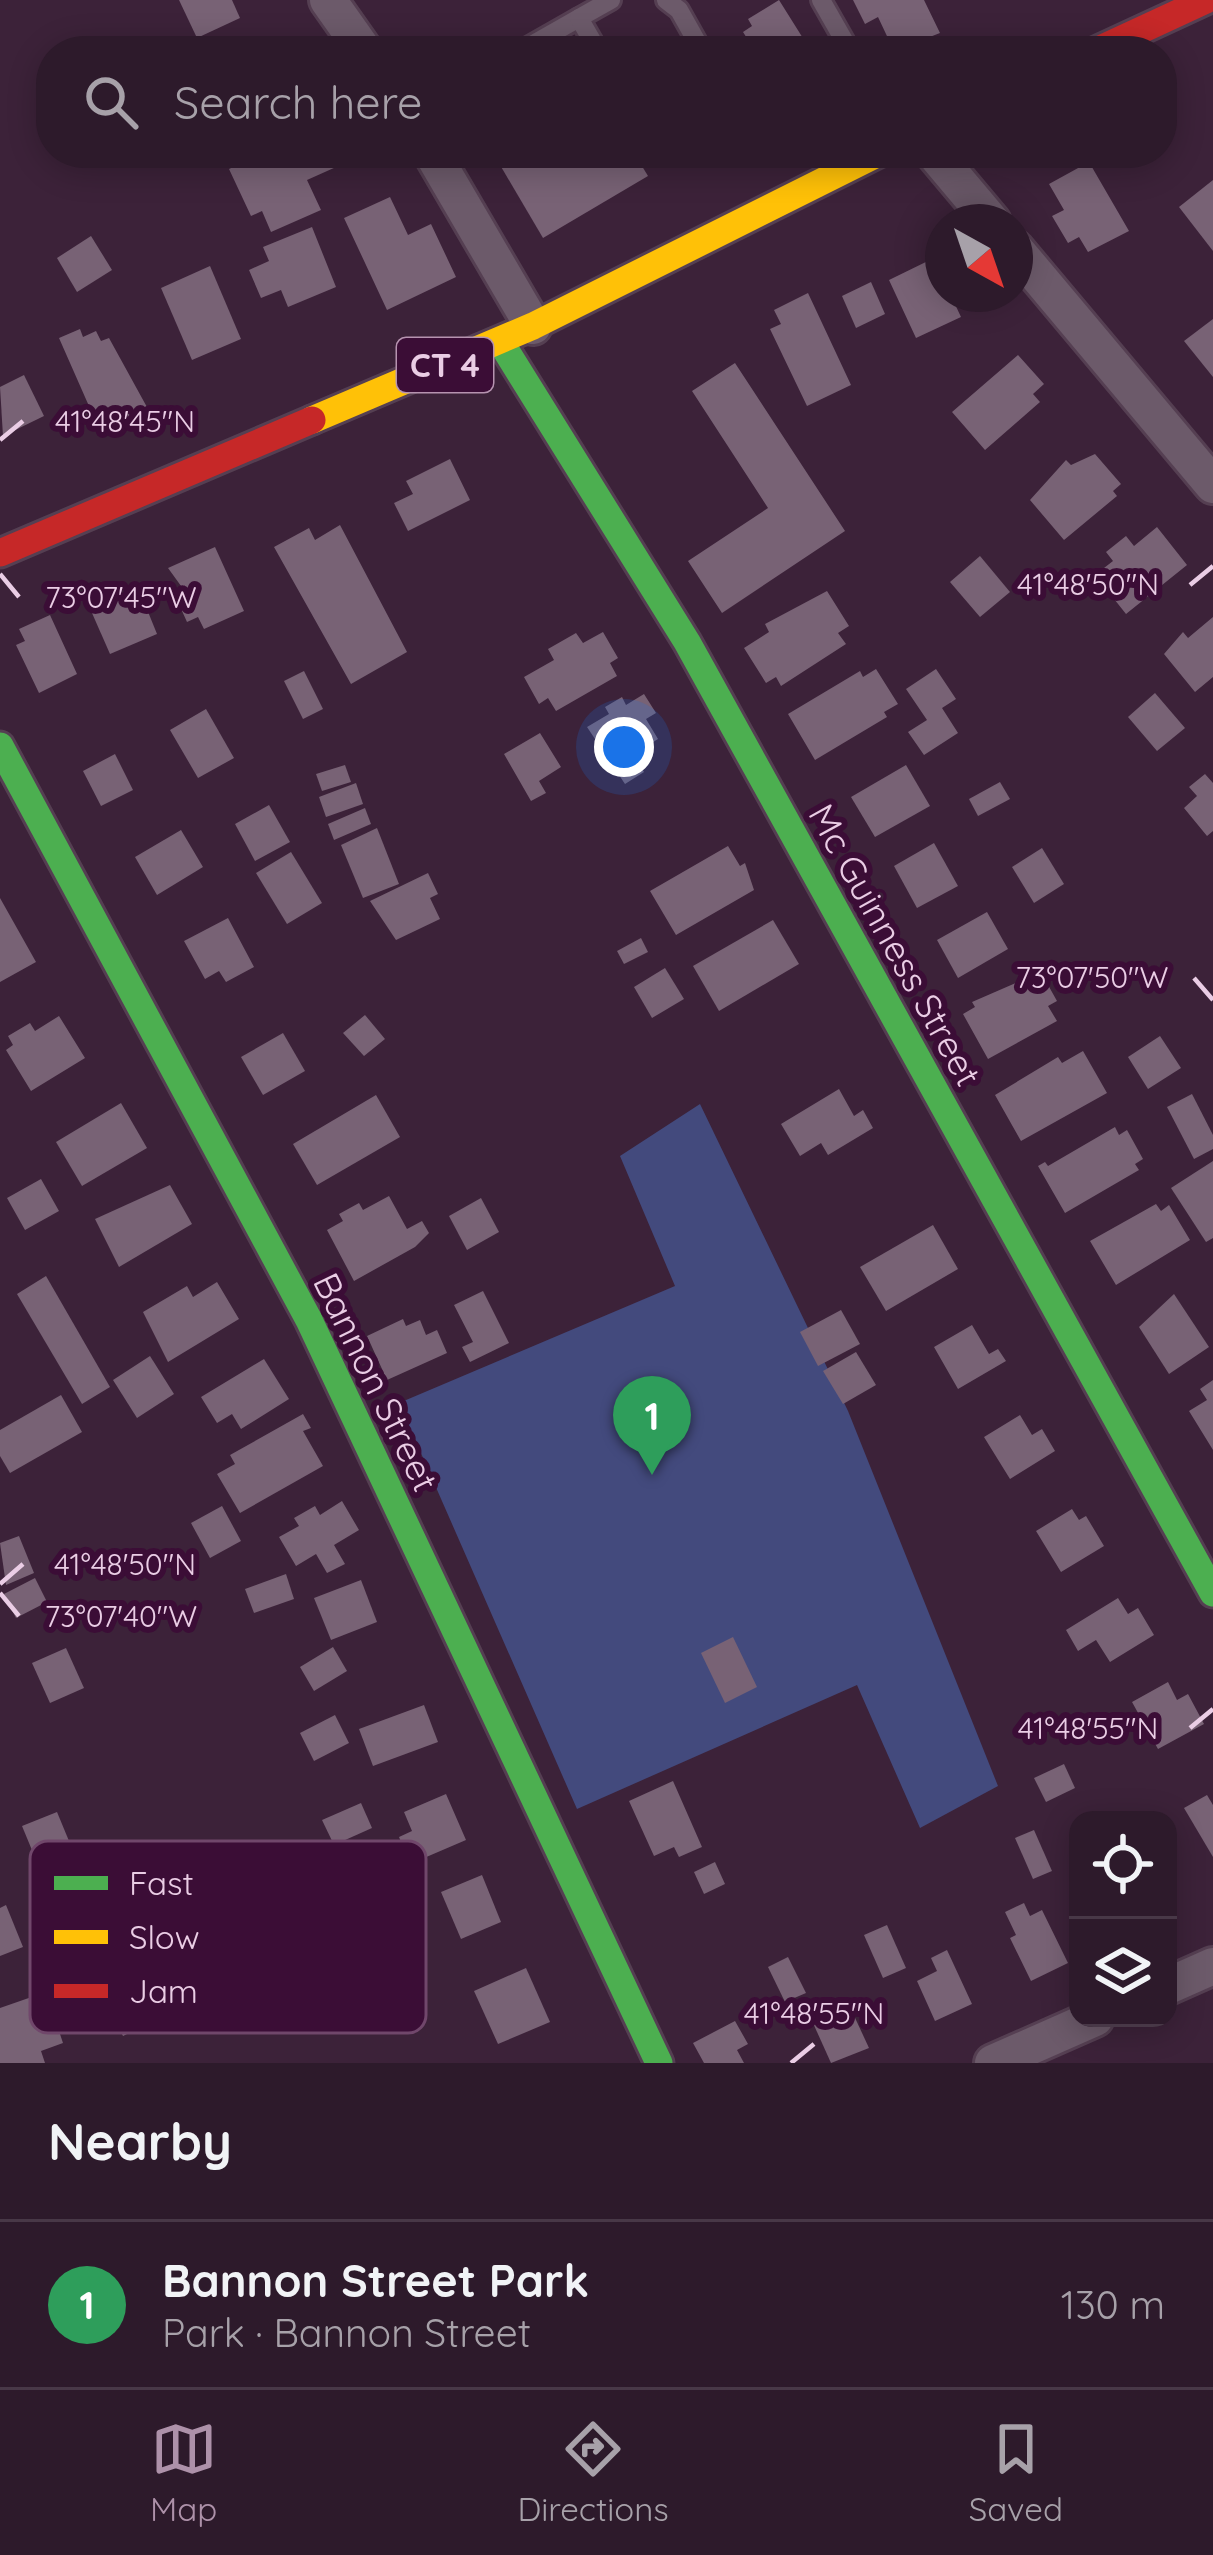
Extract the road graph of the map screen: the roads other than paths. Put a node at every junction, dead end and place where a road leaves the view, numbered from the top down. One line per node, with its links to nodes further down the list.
1 (328, 0): 7 (street)
2 (611, 0): 6 (lane)
3 (666, 0): 10 (lane)
4 (821, 0): 11 (lane)
5 (1206, 0): 12 (street)
6 (579, 18): 8 (lane); 9 (lane)
7 (353, 36)
8 (547, 36)
9 (589, 36)
10 (693, 36)
11 (841, 36)
12 (1128, 36)
13 (439, 168): 18 (street)
14 (849, 168): 18 (street, CT 4)
15 (947, 168): 16 (street)
16 (977, 204)
17 (1033, 270): 19 (street)
18 (516, 334): 20 (street, CT 4); 22 (street, Mc Guinness Street)
19 (1213, 485)
20 (0, 553)
21 (0, 746): 26 (street, Bannon Street)
22 (1213, 1593)
23 (1213, 1966): 24 (street)
24 (1177, 1982)
25 (1075, 2027): 27 (street)
26 (659, 2063)
27 (993, 2063)

